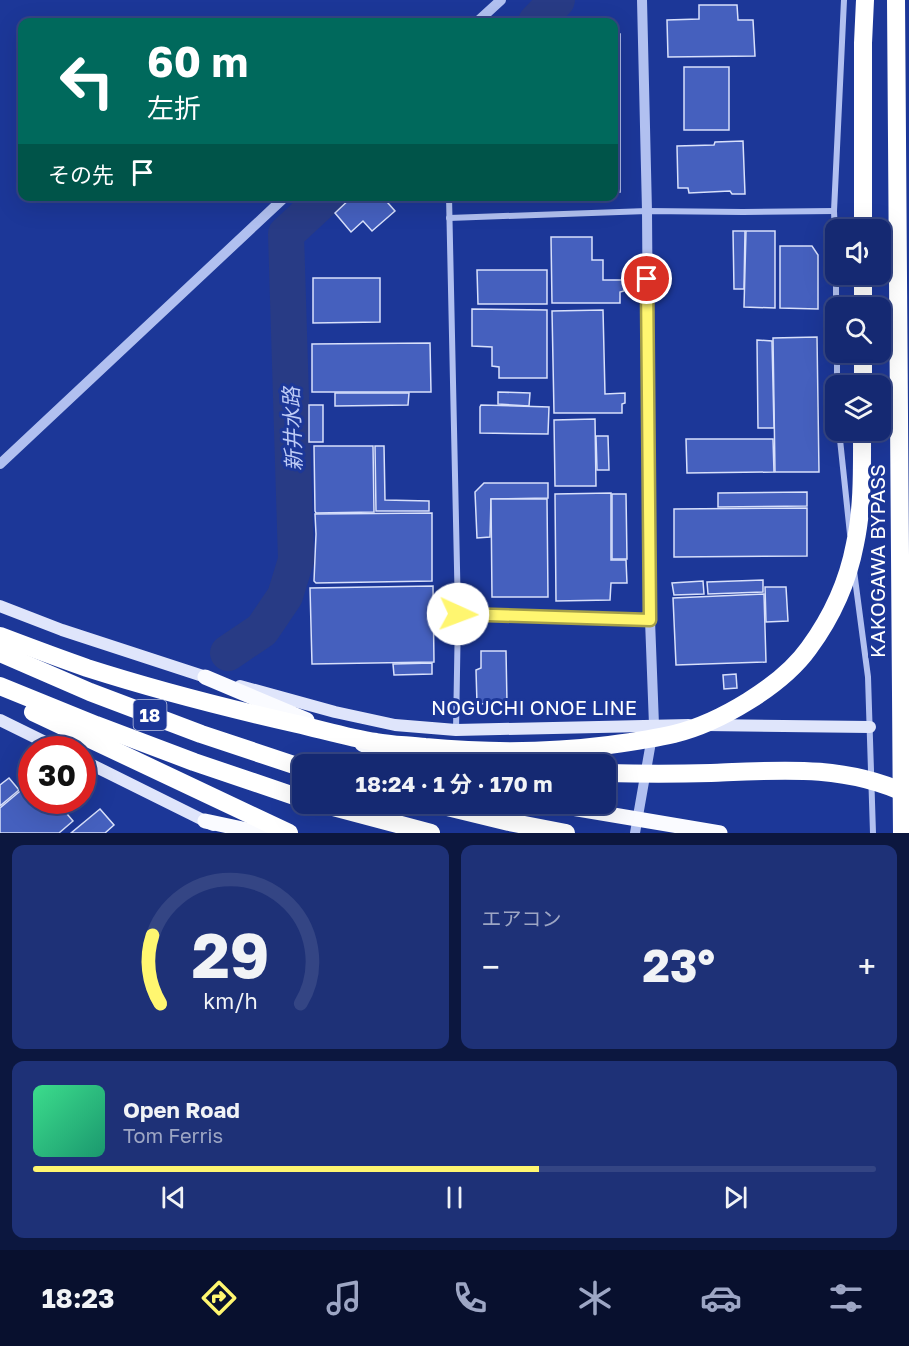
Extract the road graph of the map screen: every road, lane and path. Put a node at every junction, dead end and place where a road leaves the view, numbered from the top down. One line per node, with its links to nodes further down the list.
1 (501, 0): 6 (street)
2 (642, 0): 9 (street)
3 (844, 0): 10 (street)
4 (865, 0): 13 (highway)
5 (896, 0): 50 (highway, KAKOGAWA BYPASS)
6 (481, 18)
7 (281, 201): 16 (street)
8 (449, 201): 11 (street)
9 (647, 211): 10 (street); 11 (street); 19 (street)
10 (834, 211): 12 (street)
11 (449, 218): 18 (street)
12 (834, 219)
13 (863, 219)
14 (840, 441): 27 (street)
15 (862, 441): 30 (highway)
16 (0, 464)
17 (0, 606): 22 (main road, NOGUCHI ONOE LINE)
18 (458, 614): 19 (street); 28 (street)
19 (650, 620): 26 (street)
20 (0, 636): 30 (highway)
21 (0, 653): 33 (highway, 18)
22 (205, 677): 28 (main road, NOGUCHI ONOE LINE); 31 (main road)
23 (0, 686): 36 (highway, 18)
24 (0, 696): 44 (highway, 18)
25 (0, 720): 29 (main road)
26 (654, 725): 27 (main road, NOGUCHI ONOE LINE); 28 (main road, NOGUCHI ONOE LINE); 47 (street)
27 (870, 727): 49 (street)
28 (456, 730)
29 (33, 736)
30 (377, 742): 32 (highway)
31 (385, 754)
32 (441, 754)
33 (292, 764)
34 (96, 767): 41 (main road)
35 (616, 773): 37 (highway)
36 (292, 795)
37 (909, 795)
38 (360, 814): 45 (highway)
39 (476, 814): 46 (highway)
40 (603, 814): 48 (main road)
41 (205, 821): 42 (main road); 43 (main road)
42 (231, 833)
43 (261, 833)
44 (289, 833)
45 (431, 833)
46 (566, 833)
47 (635, 833)
48 (720, 833)
49 (873, 833)
50 (902, 833)

